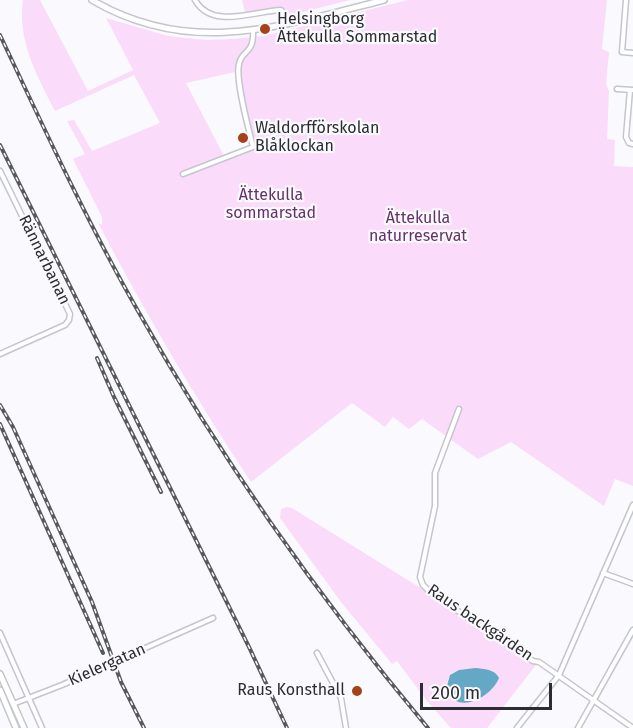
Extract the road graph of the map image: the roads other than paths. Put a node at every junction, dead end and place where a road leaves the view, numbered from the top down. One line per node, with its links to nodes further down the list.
1 (92, 0): 6 (main road)
2 (195, 0): 5 (street)
3 (384, 0): 5 (main road)
4 (626, 0): 7 (street)
5 (288, 24): 6 (main road)
6 (253, 31): 12 (street)
7 (633, 53)
8 (617, 88): 9 (street)
9 (632, 90): 10 (street)
10 (633, 144)
11 (0, 171): 13 (street, Rännarbanan)
12 (183, 174)
13 (0, 354)
14 (459, 409): 23 (street, Raus backgården)
15 (633, 505): 16 (street)
16 (603, 573): 17 (street); 23 (street)
17 (633, 584)
18 (213, 618): 25 (street, Kielergatan)
19 (633, 630): 26 (street)
20 (0, 633): 25 (street)
21 (317, 654): 32 (street)
22 (0, 674): 27 (main road)
23 (559, 675): 26 (street, Raus backgården); 33 (street)
24 (0, 690): 27 (main road)
25 (29, 698): 27 (street, Kielergatan); 31 (street)
26 (595, 701): 34 (street); 35 (street, Raus backgården)
27 (10, 705): 28 (main road, Kielergatan); 29 (main road); 30 (main road)
28 (0, 709)
29 (16, 728)
30 (24, 728)
31 (42, 728)
32 (346, 728)
33 (517, 728)
34 (578, 728)
35 (633, 728)

